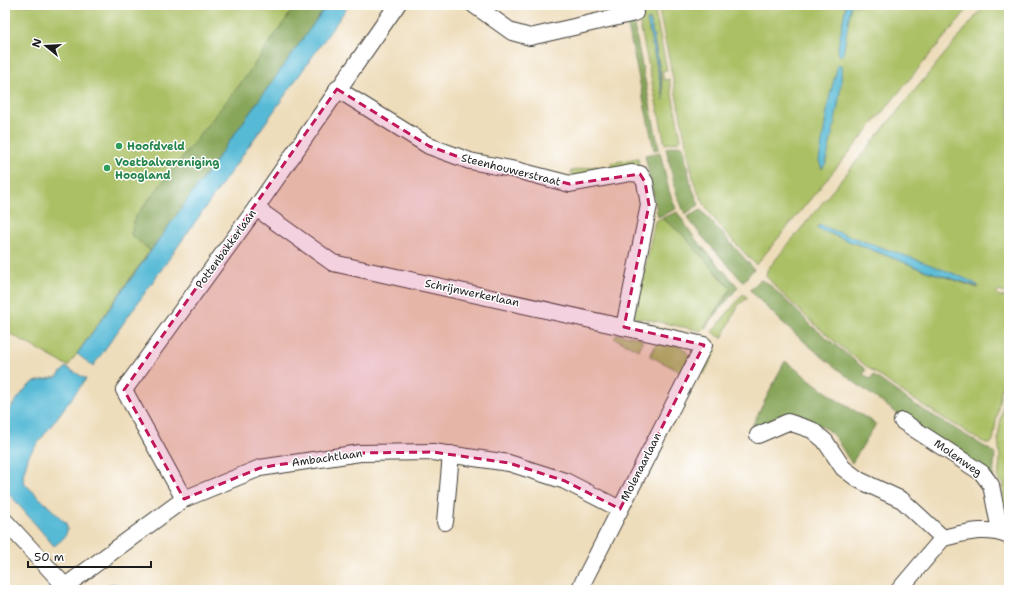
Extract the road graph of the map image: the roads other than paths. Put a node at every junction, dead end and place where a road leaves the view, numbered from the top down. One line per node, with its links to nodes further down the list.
1 (397, 5): 4 (street, Pottenbakkerlaan)
2 (474, 5): 3 (street)
3 (635, 13)
4 (337, 89): 5 (street, Pottenbakkerlaan); 6 (street, Steenhouwerstraat)
5 (256, 208): 6 (street, Schrijnwerkerlaan); 11 (street, Pottenbakkerlaan)
6 (624, 327): 7 (street, Schrijnwerkerlaan)
7 (704, 345): 12 (street, Molenaarlaan)
8 (902, 421): 15 (street, Molenweg)
9 (758, 435): 16 (street)
10 (451, 454): 11 (street, Ambachtlaan); 12 (street, Ambachtlaan); 14 (street)
11 (184, 499): 17 (street, Ambachtlaan)
12 (620, 509): 18 (street, Molenaarlaan)
13 (5, 521): 17 (street)
14 (445, 522)
15 (1004, 534): 16 (street, Molenweg)
16 (942, 538): 19 (street)
17 (62, 588)
18 (579, 590)
19 (899, 590)

